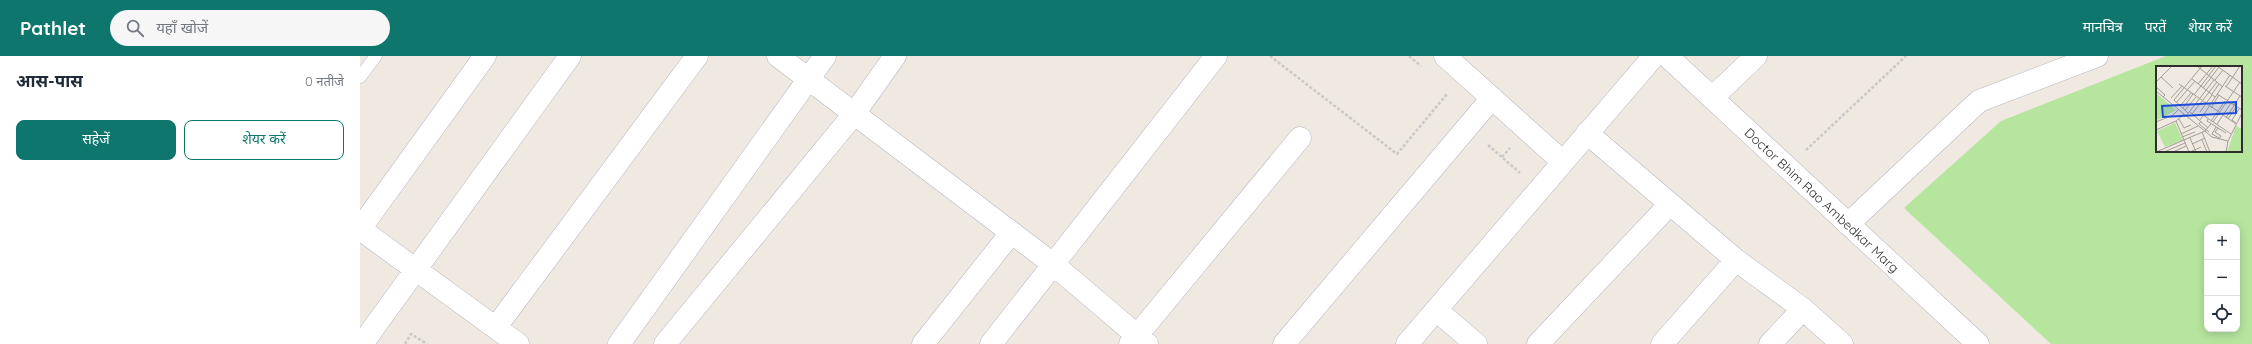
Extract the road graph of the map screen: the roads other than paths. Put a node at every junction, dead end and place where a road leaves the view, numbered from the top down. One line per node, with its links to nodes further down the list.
1 (376, 56): 14 (lane)
2 (485, 56): 24 (street)
3 (570, 56): 28 (street)
4 (697, 56): 31 (street)
5 (778, 56): 15 (street)
6 (825, 56): 15 (street)
7 (894, 56): 18 (street)
8 (1216, 56): 27 (street)
9 (1445, 56): 16 (street)
10 (1654, 56): 19 (street)
11 (1667, 56): 17 (street, Doctor Bhim Rao Ambedkar Marg)
12 (1756, 56): 17 (street)
13 (2097, 56): 23 (street)
14 (360, 77)
15 (808, 79): 18 (street); 35 (street)
16 (1492, 98): 21 (street); 39 (street)
17 (1712, 98): 23 (street, Doctor Bhim Rao Ambedkar Marg)
18 (854, 114): 25 (street); 36 (street)
19 (1587, 133): 21 (street); 22 (street)
20 (1300, 138): 32 (street)
21 (1563, 162): 30 (street)
22 (1670, 204): 26 (street); 42 (street)
23 (1848, 224): 46 (street, Doctor Bhim Rao Ambedkar Marg)
24 (360, 229): 28 (street)
25 (1011, 233): 27 (street); 37 (street)
26 (1736, 260): 29 (street); 43 (street)
27 (1053, 264): 32 (street); 38 (street)
28 (417, 270): 31 (street); 33 (street)
29 (1803, 309): 44 (street); 45 (street)
30 (1436, 310): 40 (street); 41 (street)
31 (496, 328): 34 (street)
32 (1138, 341)
33 (362, 344)
34 (518, 344)
35 (619, 344)
36 (665, 344)
37 (924, 344)
38 (991, 344)
39 (1284, 344)
40 (1407, 344)
41 (1476, 344)
42 (1538, 344)
43 (1662, 344)
44 (1770, 344)
45 (1842, 344)
46 (1978, 344)

